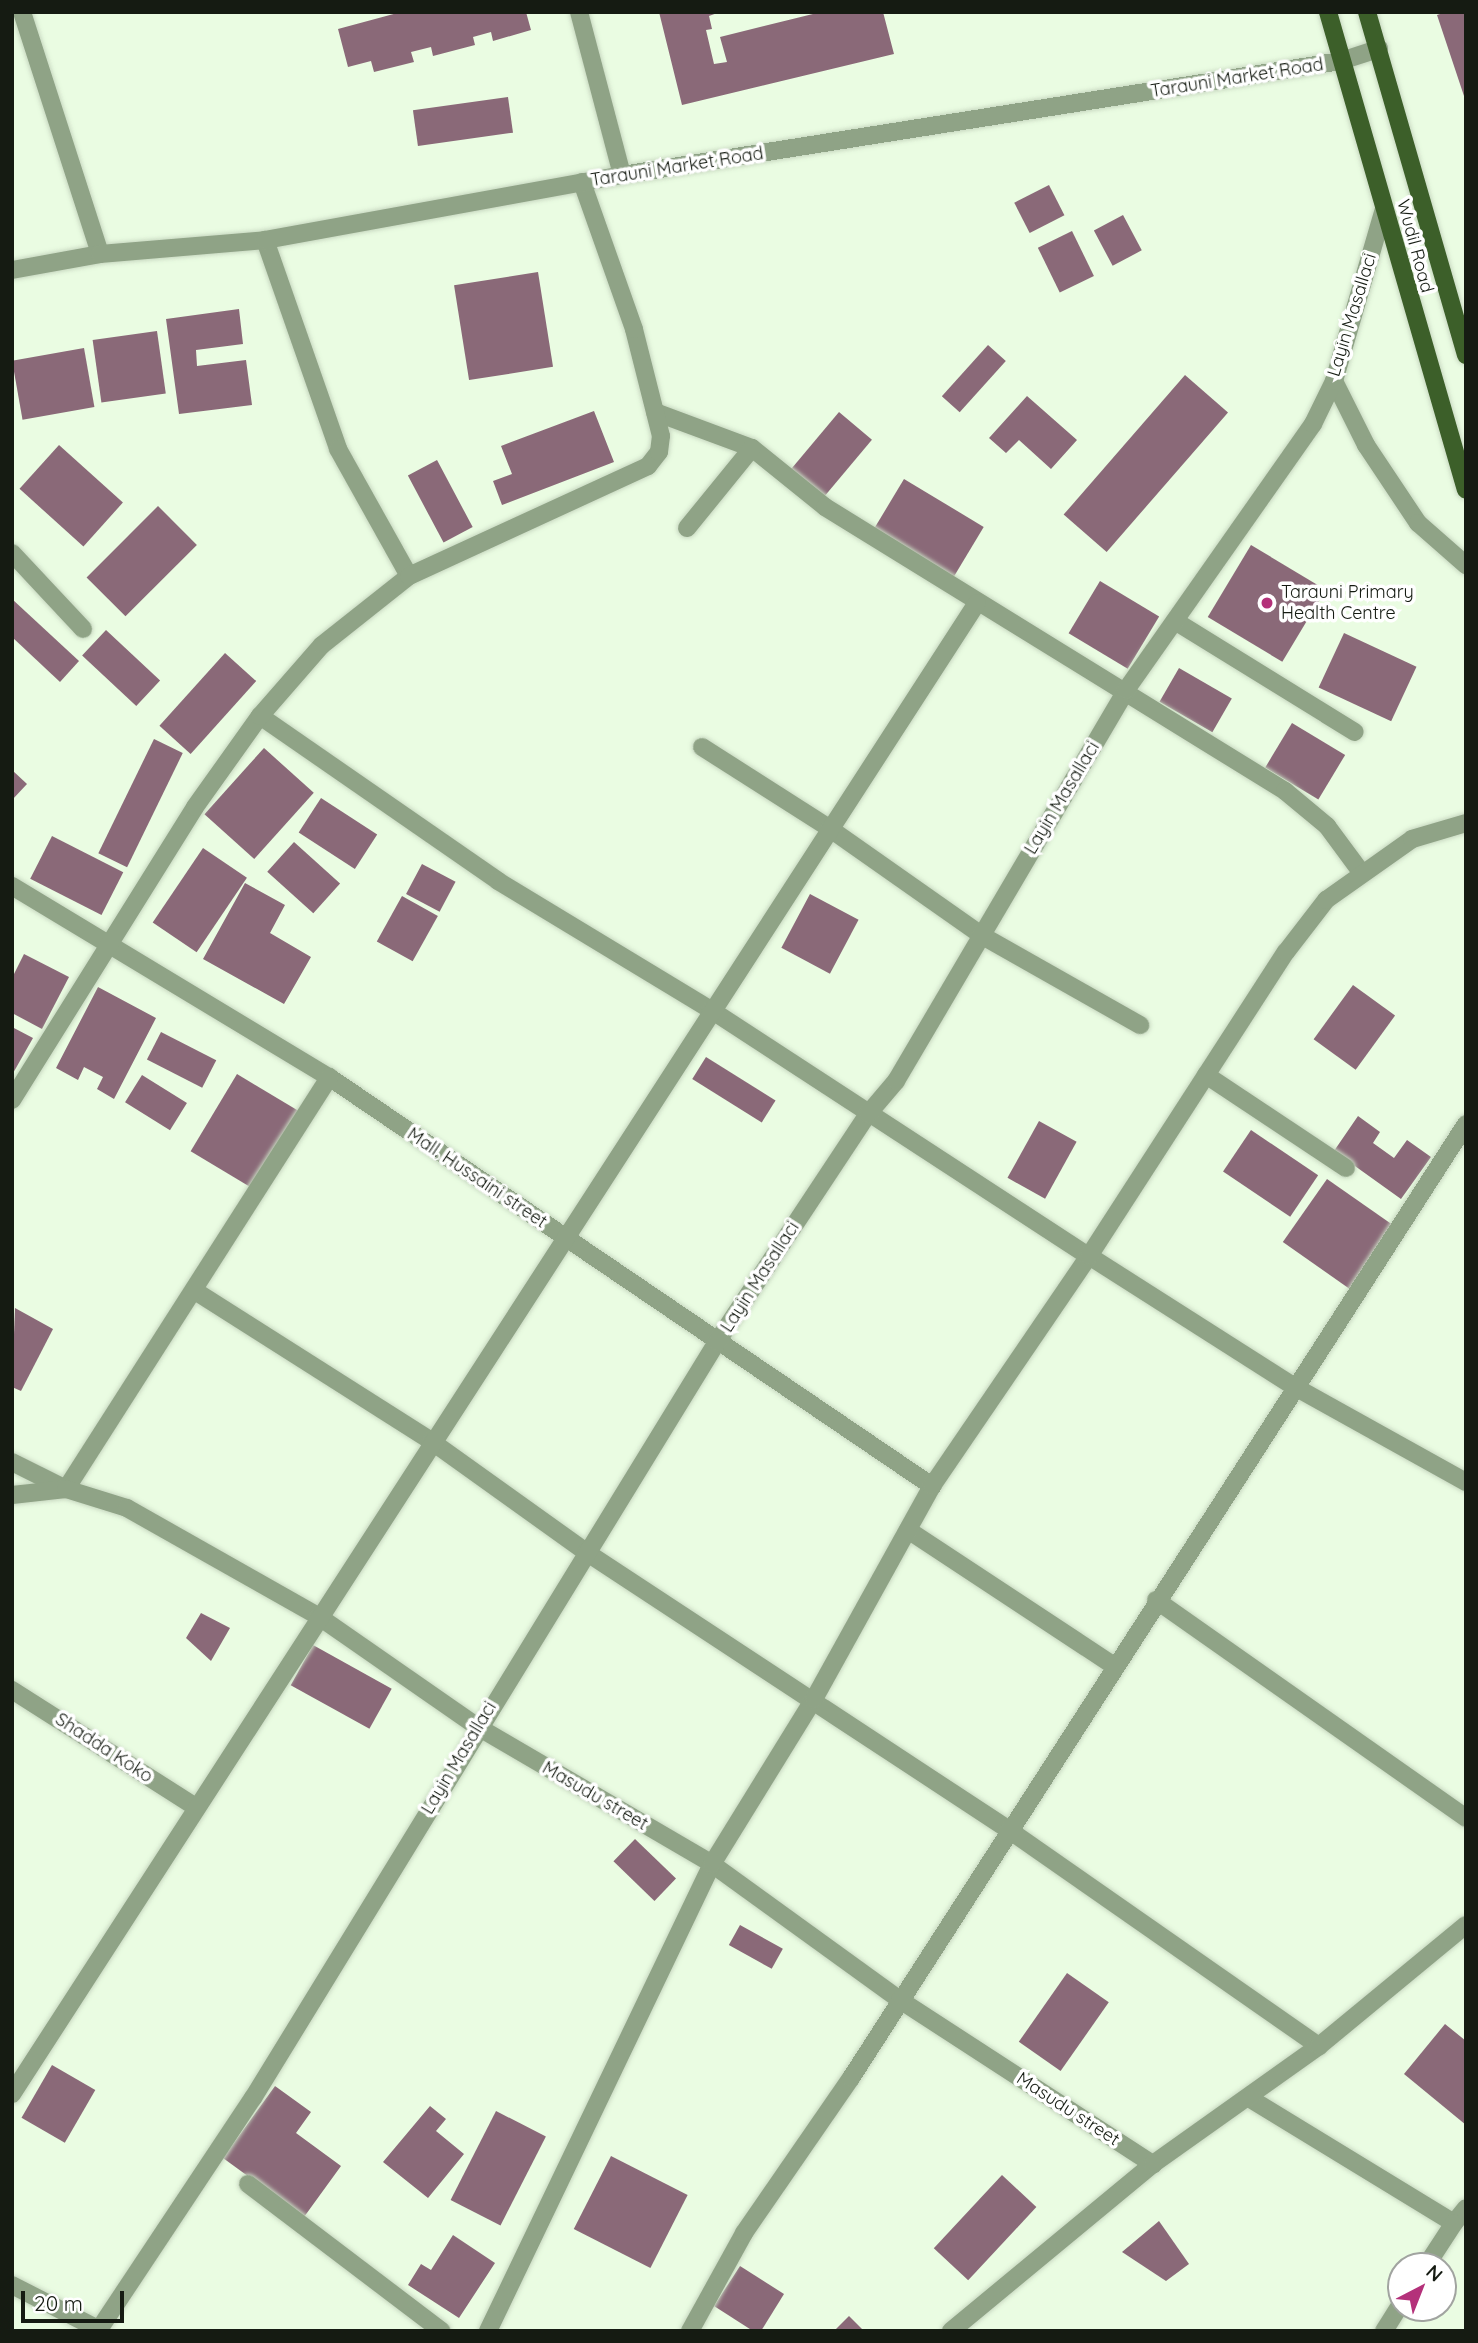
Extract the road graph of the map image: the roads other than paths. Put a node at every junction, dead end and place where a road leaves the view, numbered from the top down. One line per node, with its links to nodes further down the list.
1 (22, 12): 11 (street)
2 (579, 12): 7 (street)
3 (1328, 12): 6 (main road, Wudil Road)
4 (1367, 12): 5 (main road, Wudil Road)
5 (1379, 49): 6 (street, Tarauni Market Road); 13 (main road, Wudil Road)
6 (1342, 61): 7 (street, Tarauni Market Road); 9 (main road, Wudil Road)
7 (622, 175): 8 (street, Tarauni Market Road)
8 (582, 182): 10 (street, Tarauni Market Road); 15 (street)
9 (1384, 209): 14 (street, Layin Masallaci); 17 (main road, Wudil Road)
10 (265, 240): 11 (street, Tarauni Market Road); 21 (street)
11 (100, 254): 12 (street, Tarauni Market Road)
12 (12, 270)
13 (1466, 355)
14 (1334, 381): 20 (street); 23 (street, Layin Masallaci)
15 (655, 412): 16 (street); 21 (street)
16 (752, 448): 18 (street); 22 (street)
17 (1466, 489)
18 (687, 528)
19 (12, 552): 24 (street)
20 (1466, 565)
21 (409, 576): 26 (street)
22 (977, 603): 25 (street); 30 (street)
23 (1175, 621): 25 (street, Layin Masallaci); 27 (street)
24 (83, 629)
25 (1126, 690): 31 (street); 33 (street, Layin Masallaci)
26 (260, 716): 34 (street); 35 (street)
27 (1355, 732)
28 (702, 747): 30 (street)
29 (1466, 823): 31 (street)
30 (829, 828): 33 (street); 35 (street)
31 (1361, 872): 37 (street)
32 (12, 886): 34 (street, Mall. Hussaini street)
33 (981, 935): 36 (street); 40 (street, Layin Masallaci)
34 (110, 943): 38 (street, Mall. Hussaini street); 39 (street)
35 (711, 1010): 40 (street); 43 (street)
36 (1140, 1026)
37 (1206, 1075): 42 (street); 44 (street)
38 (329, 1077): 43 (street, Mall. Hussaini street); 45 (street)
39 (12, 1100)
40 (868, 1114): 44 (street); 46 (street, Layin Masallaci)
41 (1466, 1124): 47 (street)
42 (1346, 1168)
43 (565, 1236): 46 (street, Mall. Hussaini street); 48 (street)
44 (1089, 1256): 47 (street); 51 (street)
45 (195, 1292): 48 (street); 52 (street)
46 (717, 1342): 51 (street, Mall. Hussaini street); 55 (street, Layin Masallaci)
47 (1295, 1387): 50 (street); 56 (street)
48 (431, 1441): 55 (street); 57 (street)
49 (12, 1462): 52 (street)
50 (1466, 1482)
51 (932, 1486): 54 (street)
52 (66, 1489): 53 (street, Masudu street); 57 (street, Masudu street)
53 (12, 1496)
54 (908, 1530): 58 (street); 60 (street)
55 (586, 1552): 60 (street); 61 (street, Layin Masallaci)
56 (1156, 1600): 58 (street); 63 (street)
57 (318, 1616): 61 (street, Masudu street); 62 (street)
58 (1114, 1666): 64 (street)
59 (12, 1690): 62 (street, Shadda Koko)
60 (814, 1699): 64 (street); 65 (street)
61 (478, 1727): 65 (street, Masudu street); 77 (street, Layin Masallaci)
62 (195, 1807): 69 (street)
63 (1466, 1818)
64 (1009, 1830): 67 (street); 68 (street)
65 (712, 1864): 67 (street, Masudu street); 79 (street)
66 (1466, 1925): 68 (street)
67 (901, 2000): 71 (street, Masudu street); 80 (street)
68 (1319, 2046): 70 (street)
69 (12, 2094)
70 (1249, 2098): 71 (street); 74 (street)
71 (1153, 2164): 81 (street)
72 (248, 2184): 78 (street)
73 (1466, 2208): 74 (street)
74 (1454, 2223): 75 (street)
75 (1435, 2252)
76 (12, 2286): 77 (street)
77 (98, 2330)
78 (442, 2331)
79 (488, 2331)
80 (690, 2331)
81 (951, 2331)

